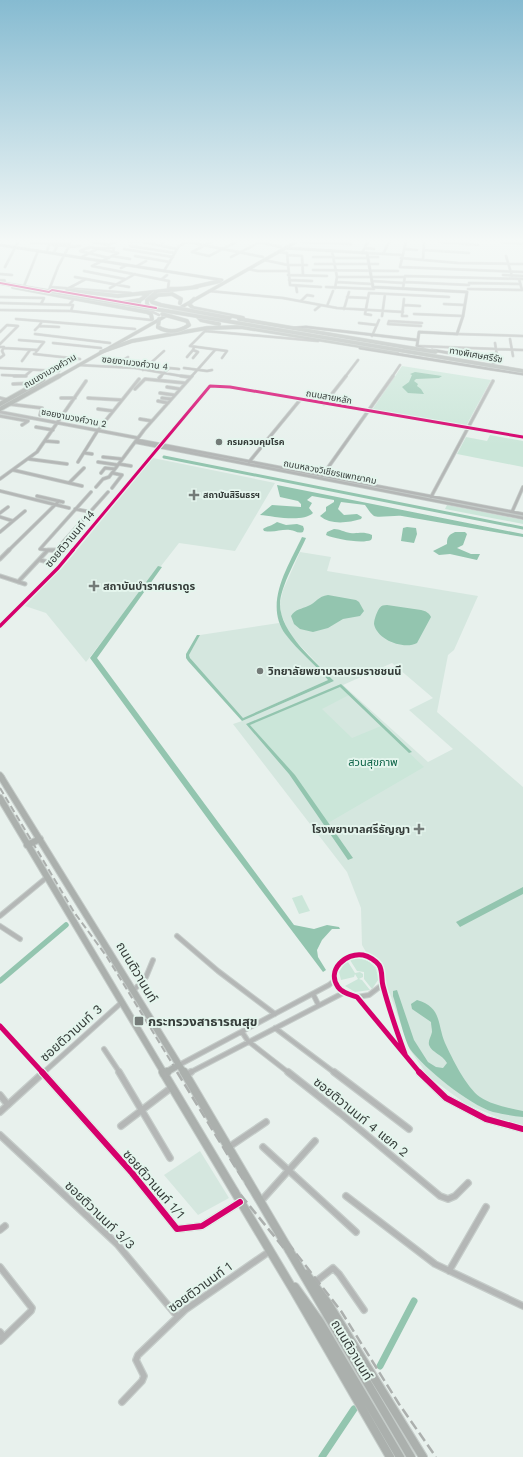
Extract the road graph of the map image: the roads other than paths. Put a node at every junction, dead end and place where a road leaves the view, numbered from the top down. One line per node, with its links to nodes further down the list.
1 (0, 310): 13 (street)
2 (138, 310): 25 (highway)
3 (140, 310): 23 (highway, bridge)
4 (147, 310): 23 (street)
5 (155, 310): 35 (highway, bridge)
6 (155, 310): 35 (highway, ทางพิเศษศรีรัช, bridge)
7 (169, 310): 93 (highway, ทางพิเศษศรีรัช, bridge)
8 (170, 310): 23 (main road, ถนนงามวงศ์วาน)
9 (189, 310): 29 (highway, bridge)
10 (202, 310): 29 (highway)
11 (354, 310): 15 (street)
12 (464, 310): 22 (street)
13 (71, 311): 25 (street)
14 (174, 311): 23 (main road, ถนนงามวงศ์วาน); 35 (highway)
15 (365, 311): 16 (street); 19 (street)
16 (383, 312): 17 (street); 20 (street)
17 (403, 312): 21 (street)
18 (414, 314): 22 (street)
19 (371, 315)
20 (382, 316)
21 (407, 316)
22 (463, 316): 44 (street)
23 (159, 317): 25 (main road, ถนนงามวงศ์วาน); 64 (main road, ถนนงามวงศ์วาน)
24 (16, 319): 36 (street)
25 (152, 319): 36 (main road, ถนนงามวงศ์วาน)
26 (379, 320): 33 (street)
27 (9, 322): 32 (street)
28 (41, 322): 34 (street)
29 (263, 323): 37 (highway)
30 (359, 323): 33 (street)
31 (415, 324): 31 (street); 42 (street)
32 (7, 325): 40 (street); 56 (street)
33 (377, 325): 46 (street)
34 (39, 326): 39 (street); 45 (street)
35 (243, 326): 50 (highway); 64 (highway); 93 (highway, ทางพิเศษศรีรัช, bridge)
36 (135, 328): 54 (main road, ถนนงามวงศ์วาน)
37 (293, 328): 38 (street); 41 (highway)
38 (322, 329): 41 (street); 46 (street)
39 (35, 330)
40 (0, 332)
41 (318, 332): 52 (highway)
42 (419, 332): 44 (street); 51 (street)
43 (34, 334): 45 (street)
44 (457, 334): 47 (street)
45 (52, 335): 54 (street)
46 (372, 336): 51 (street)
47 (523, 336)
48 (510, 339): 66 (street)
49 (19, 340): 63 (street)
50 (320, 340): 57 (highway); 60 (street); 87 (street)
51 (417, 340): 58 (street)
52 (369, 341): 57 (highway); 93 (highway, bridge)
53 (53, 343): 64 (street)
54 (110, 343): 64 (main road, ถนนงามวงศ์วาน)
55 (495, 343): 61 (street)
56 (0, 345): 59 (street)
57 (364, 346): 93 (highway, bridge)
58 (417, 346): 61 (street); 87 (street)
59 (4, 348): 62 (street); 73 (street)
60 (194, 349): 65 (street); 72 (street); 74 (street)
61 (497, 349): 66 (street); 69 (street)
62 (30, 350): 63 (street); 78 (street)
63 (38, 350): 76 (street)
64 (101, 350): 76 (main road, ถนนงามวงศ์วาน); 79 (main road, ถนนงามวงศ์วาน)
65 (215, 350): 75 (street); 90 (street)
66 (512, 350): 67 (street); 70 (street)
67 (523, 350)
68 (164, 351): 89 (street)
69 (497, 356)
70 (513, 356)
71 (128, 357): 81 (street)
72 (186, 357)
73 (0, 358)
74 (193, 358)
75 (222, 358)
76 (80, 359): 92 (main road, ถนนงามวงศ์วาน)
77 (358, 360): 122 (street)
78 (22, 361)
79 (78, 364): 80 (street, ซอยงามวงศ์วาน 4); 121 (main road, ถนนงามวงศ์วาน)
80 (91, 365): 81 (street, ซอยงามวงศ์วาน 4); 85 (street)
81 (113, 366): 89 (street, ซอยงามวงศ์วาน 4)
82 (400, 366): 126 (street)
83 (0, 368): 88 (street)
84 (184, 368): 90 (street)
85 (87, 369)
86 (179, 369): 94 (street)
87 (490, 369): 93 (street)
88 (32, 370): 92 (street); 95 (street)
89 (143, 370): 94 (street, ซอยงามวงศ์วาน 4)
90 (197, 370): 91 (street); 96 (street)
91 (212, 370)
92 (59, 371): 101 (main road, ถนนงามวงศ์วาน)
93 (523, 371)
94 (164, 373): 96 (street, ซอยงามวงศ์วาน 4); 97 (street)
95 (2, 375)
96 (190, 377): 102 (street)
97 (159, 378)
98 (139, 379): 116 (street)
99 (86, 381): 111 (street)
100 (493, 381): 134 (street)
101 (38, 383): 103 (street); 115 (main road, ถนนงามวงศ์วาน)
102 (185, 383): 105 (street); 106 (street)
103 (13, 384)
104 (167, 388): 106 (street)
105 (135, 389)
106 (180, 389): 108 (street)
107 (160, 393): 108 (street)
108 (174, 395): 114 (street)
109 (0, 398): 115 (street)
110 (61, 398): 111 (street)
111 (75, 398): 131 (street)
112 (88, 398): 116 (street)
113 (162, 398): 114 (street)
114 (172, 399): 119 (street)
115 (8, 400): 120 (main road, ถนนงามวงศ์วาน)
116 (122, 400): 125 (street)
117 (300, 400): 122 (street, ถนนสายหลัก); 141 (street, ถนนสายหลัก); 149 (street)
118 (158, 401): 119 (street)
119 (168, 403): 130 (street)
120 (0, 404)
121 (8, 404): 124 (main road, ถนนงามวงศ์วาน); 127 (street)
122 (324, 404): 126 (street, ถนนสายหลัก)
123 (98, 408): 125 (street)
124 (0, 410): 131 (street, ซอยงามวงศ์วาน 2)
125 (113, 411): 136 (street)
126 (367, 411): 134 (street, ถนนสายหลัก); 158 (street)
127 (40, 415)
128 (0, 416): 132 (street)
129 (140, 419): 130 (street)
130 (152, 421): 139 (street)
131 (60, 422): 135 (street); 136 (street, ซอยงามวงศ์วาน 2)
132 (22, 425)
133 (36, 427): 135 (street)
134 (468, 428): 137 (street, ถนนสายหลัก); 169 (street)
135 (53, 430): 138 (street)
136 (98, 430): 139 (street, ซอยงามวงศ์วาน 2); 142 (street)
137 (523, 438)
138 (45, 440): 140 (street); 145 (street)
139 (137, 440): 141 (street, ถนนหลวงวิเชียรแพทยาคม); 146 (street)
140 (58, 442)
141 (160, 446): 149 (street, ถนนหลวงวิเชียรแพทยาคม); 190 (street, ซอยติวานนท์ 14)
142 (85, 453): 143 (street); 147 (street)
143 (92, 454)
144 (103, 456): 146 (street)
145 (29, 459): 150 (street); 155 (street)
146 (122, 459): 151 (street)
147 (78, 462)
148 (98, 462): 151 (street)
149 (248, 463): 158 (street, ถนนหลวงวิเชียรแพทยาคม)
150 (66, 464)
151 (118, 464): 153 (street); 154 (street)
152 (84, 468): 160 (street)
153 (115, 469): 156 (street); 157 (street)
154 (129, 469)
155 (13, 470): 159 (street); 160 (street)
156 (101, 473)
157 (112, 473): 162 (street); 164 (street)
158 (322, 477): 169 (street, ถนนหลวงวิเชียรแพทยาคม)
159 (0, 480)
160 (69, 483): 161 (street)
161 (82, 486)
162 (96, 487)
163 (523, 487): 177 (street)
164 (112, 488)
165 (0, 491): 170 (street)
166 (91, 492): 173 (street)
167 (108, 492): 175 (street)
168 (37, 496): 170 (street)
169 (430, 498): 177 (street, ถนนหลวงวิเชียรแพทยาคม)
170 (55, 505): 172 (street); 184 (street)
171 (8, 507): 176 (street)
172 (69, 508)
173 (75, 509): 175 (street); 183 (street)
174 (24, 511): 181 (street)
175 (91, 512): 183 (street)
176 (0, 513)
177 (512, 514): 178 (street, ถนนหลวงวิเชียรแพทยาคม); 180 (street, ถนนหลวงวิเชียรแพทยาคม)
178 (523, 514)
179 (0, 517): 181 (street)
180 (523, 518)
181 (13, 521): 182 (street)
182 (0, 532)
183 (47, 551): 185 (street)
184 (0, 559)
185 (40, 560): 186 (street); 188 (street)
186 (52, 563)
187 (0, 576): 188 (street)
188 (18, 582): 189 (street)
189 (25, 584)
190 (0, 626)
191 (0, 775): 193 (main road, ถนนติวานนท์)
192 (0, 798): 194 (main road, ถนนติวานนท์)
193 (40, 839): 194 (main road); 203 (main road, ถนนติวานนท์)
194 (27, 845): 195 (main road, ถนนติวานนท์)
195 (46, 878): 196 (street); 207 (main road, ถนนติวานนท์)
196 (0, 916)
197 (0, 926): 199 (street)
198 (177, 936): 209 (street)
199 (20, 939)
200 (153, 960): 203 (street)
201 (335, 980): 202 (street); 204 (street); 205 (street)
202 (382, 985): 206 (street); 215 (street)
203 (133, 991): 216 (main road, ถนนติวานนท์)
204 (345, 992): 206 (street); 208 (street)
205 (313, 994): 208 (street); 209 (street)
206 (357, 997): 215 (street)
207 (121, 1003): 217 (street, ซอยติวานนท์ 3); 218 (main road, ถนนติวานนท์)
208 (318, 1004): 211 (street)
209 (275, 1014): 212 (street)
210 (0, 1026): 217 (street)
211 (275, 1028): 213 (street); 227 (street)
212 (242, 1032): 213 (street, ซอยติวานนท์ 4 แยก 2); 216 (street)
213 (248, 1041): 219 (street); 235 (street, ซอยติวานนท์ 4 แยก 2)
214 (104, 1050): 223 (street)
215 (405, 1054): 228 (street)
216 (179, 1065): 218 (main road); 219 (main road, ถนนติวานนท์)
217 (42, 1074): 222 (street, ซอยติวานนท์ 3); 237 (street, ซอยติวานนท์ 1/1)
218 (164, 1074): 220 (main road, ถนนติวานนท์)
219 (185, 1076): 231 (main road, ถนนติวานนท์)
220 (172, 1087): 223 (street); 237 (main road, ถนนติวานนท์)
221 (0, 1095): 222 (street)
222 (8, 1105): 224 (street, ซอยติวานนท์ 3)
223 (142, 1110): 226 (street); 233 (street)
224 (0, 1112)
225 (266, 1122): 231 (street)
226 (121, 1126)
227 (409, 1129)
228 (523, 1129)
229 (0, 1135): 251 (street, ซอยติวานนท์ 3/3)
230 (315, 1141): 234 (street)
231 (228, 1147): 238 (main road, ถนนติวานนท์)
232 (263, 1147): 234 (street)
233 (170, 1158)
234 (290, 1170): 238 (street); 242 (street)
235 (468, 1183)
236 (346, 1196): 247 (street)
237 (240, 1202): 243 (main road, ถนนติวานนท์)
238 (260, 1202): 245 (main road, ถนนติวานนท์)
239 (486, 1207): 247 (street)
240 (5, 1226): 241 (street)
241 (0, 1230)
242 (356, 1232)
243 (270, 1251): 244 (main road, ถนนติวานนท์); 251 (street, ซอยติวานนท์ 1)
244 (276, 1260): 254 (main road, ถนนติวานนท์); 255 (main road, ถนนติวานนท์)
245 (298, 1266): 248 (main road, ถนนติวานนท์); 256 (main road, ถนนติวานนท์)
246 (0, 1268): 252 (street)
247 (449, 1271): 249 (street)
248 (314, 1283): 250 (street); 257 (main road, ถนนติวานนท์)
249 (523, 1306)
250 (364, 1310)
251 (177, 1316): 253 (street, ซอยติวานนท์ 1)
252 (1, 1337)
253 (122, 1402)
254 (390, 1457)
255 (400, 1457)
256 (411, 1457)
257 (423, 1457)

